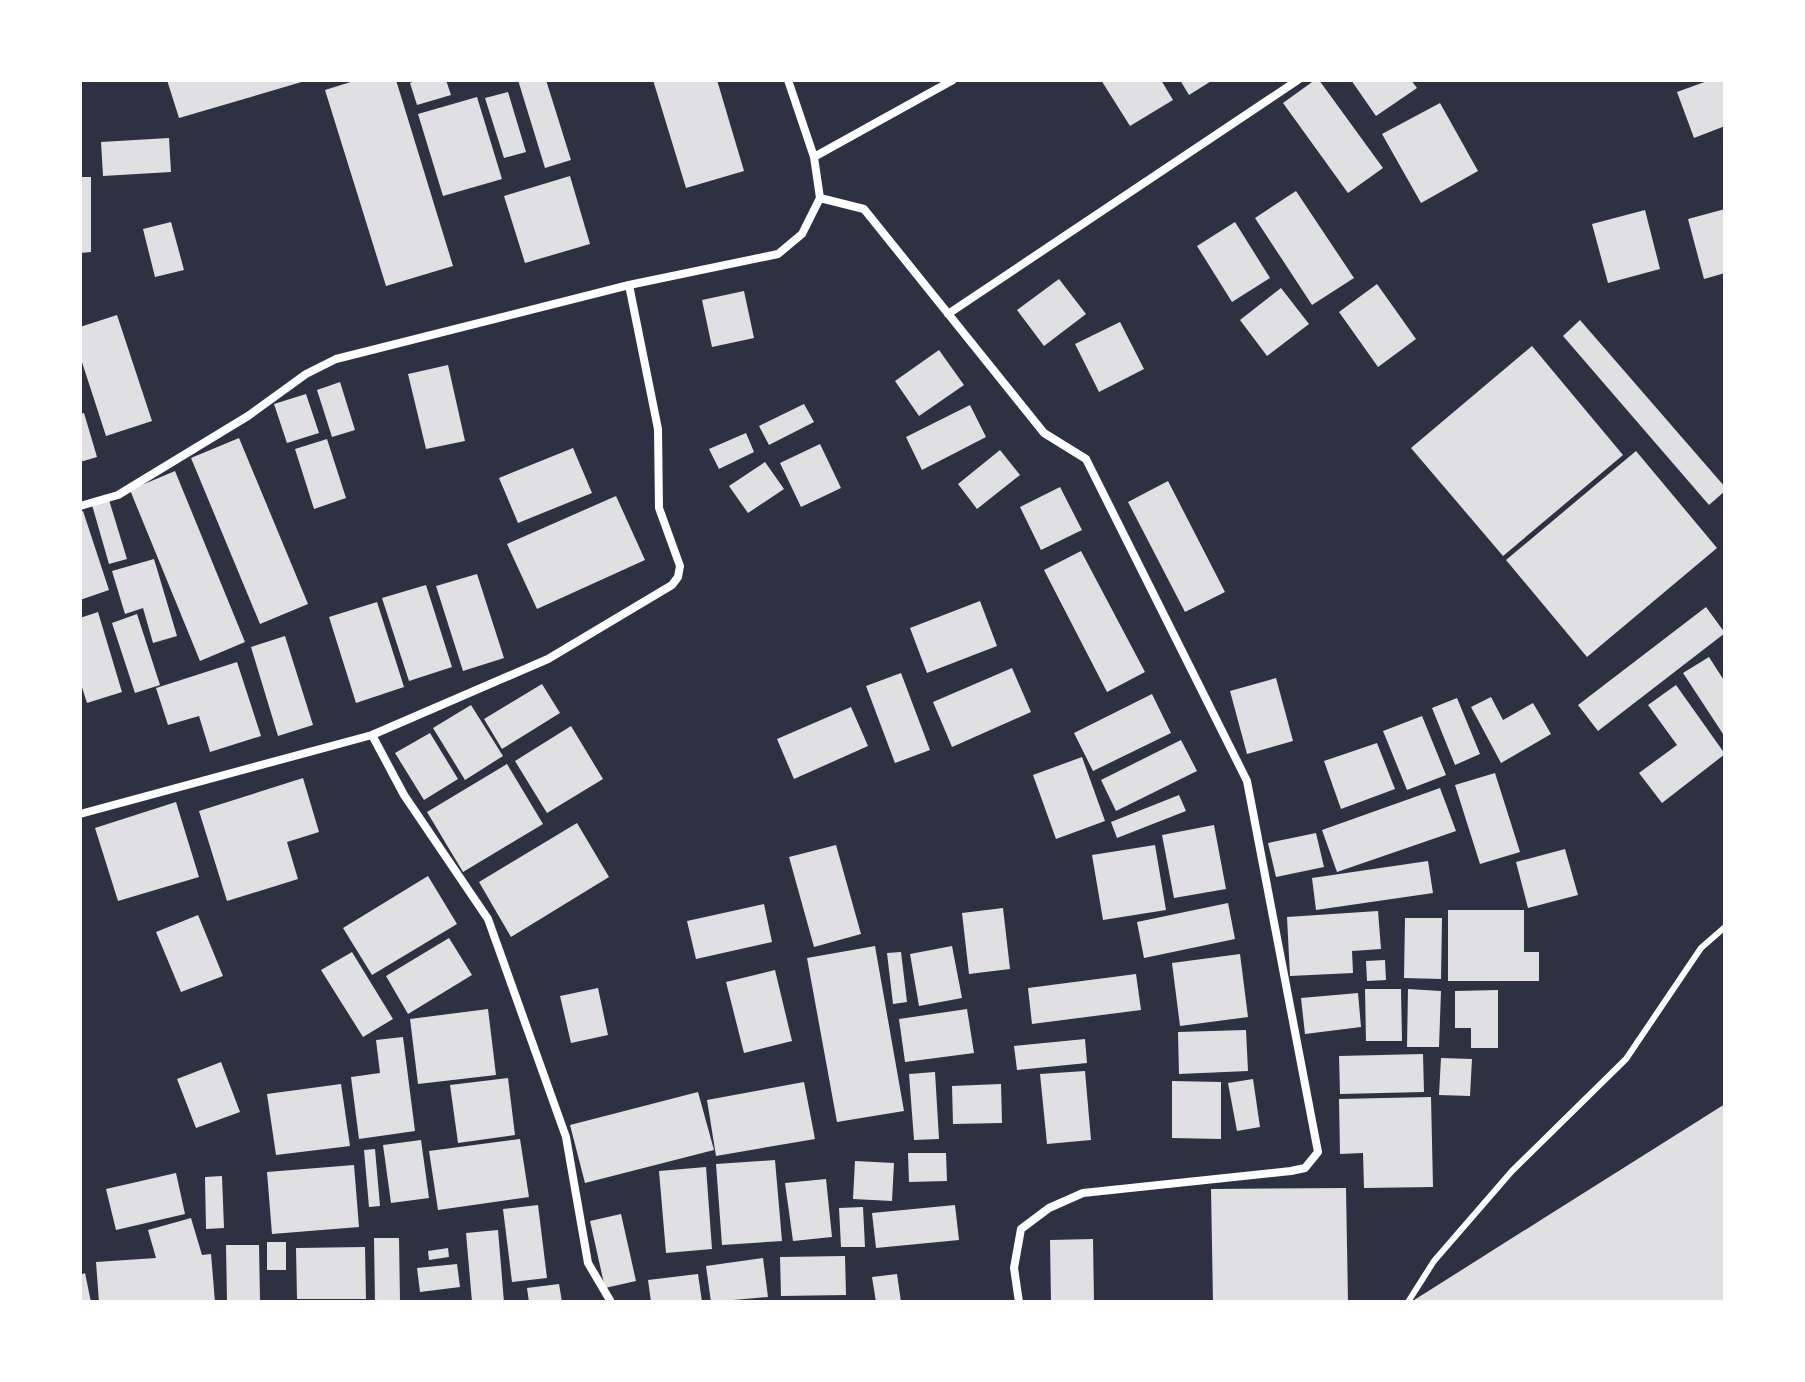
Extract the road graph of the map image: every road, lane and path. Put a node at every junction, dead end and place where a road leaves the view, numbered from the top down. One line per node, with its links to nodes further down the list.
1 (788, 80): 4 (street)
2 (953, 80): 4 (street)
3 (1298, 80): 7 (street)
4 (814, 157): 5 (street)
5 (820, 198): 6 (street); 7 (street)
6 (629, 285): 8 (street); 9 (street)
7 (948, 314): 13 (street)
8 (80, 506)
9 (372, 735): 10 (street); 12 (street)
10 (80, 814)
11 (1725, 927): 14 (lane)
12 (611, 1302)
13 (1019, 1302)
14 (1408, 1302)

